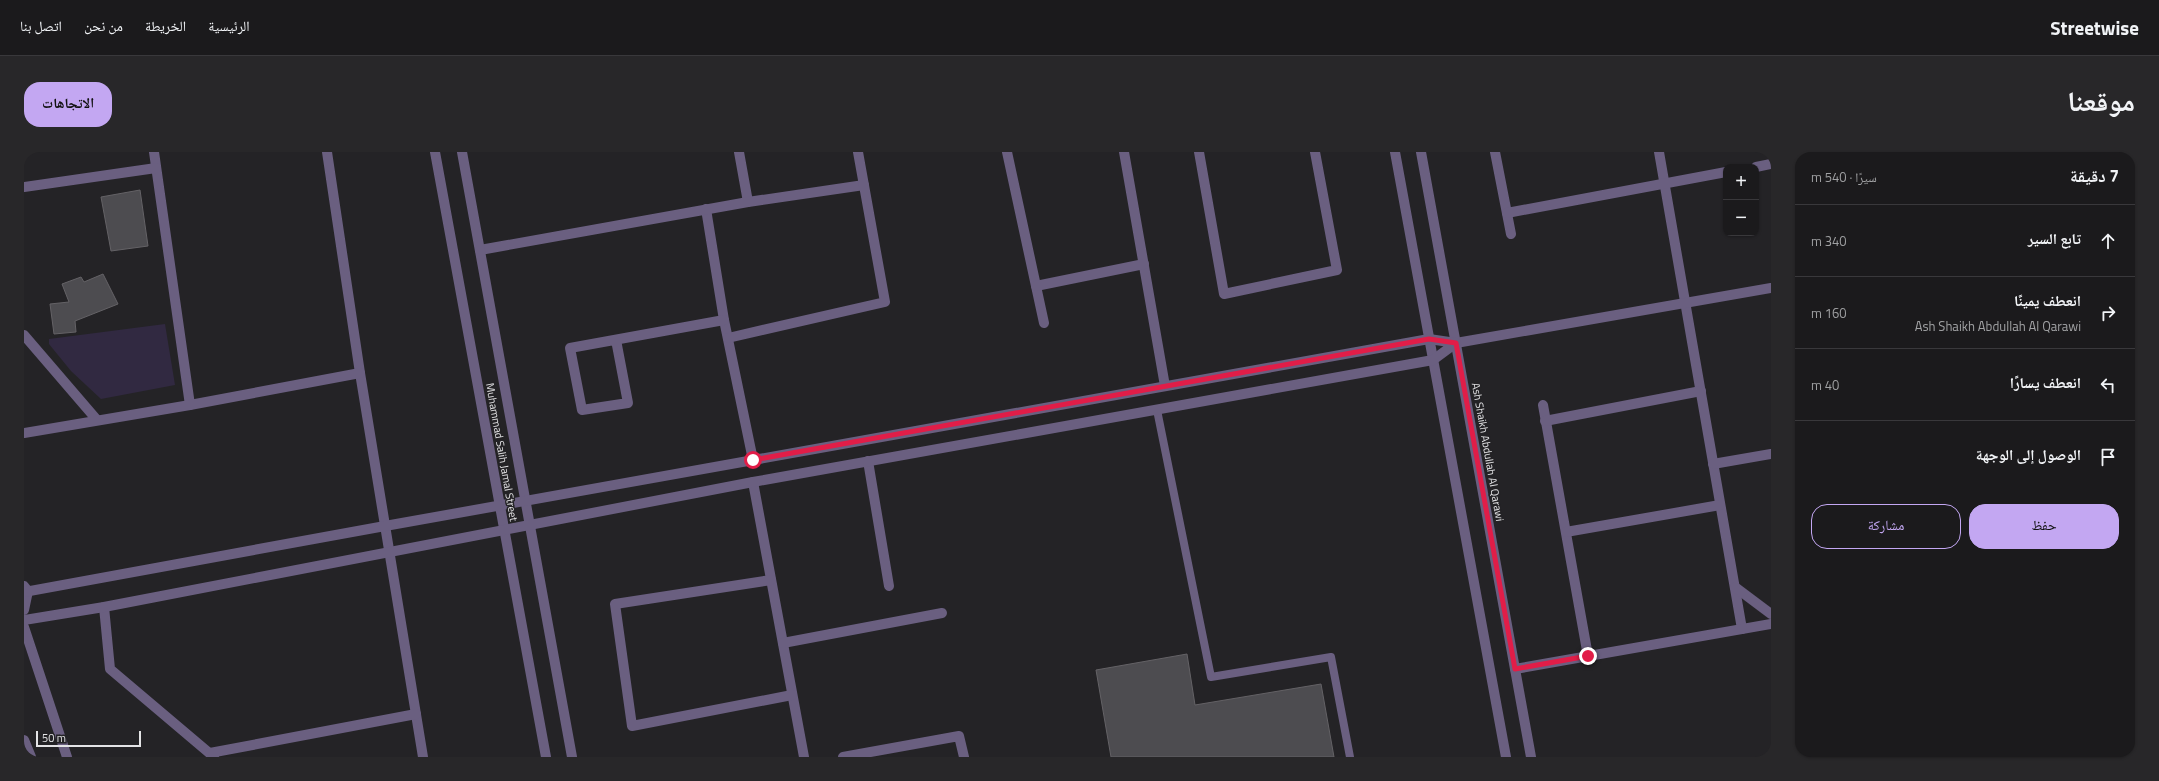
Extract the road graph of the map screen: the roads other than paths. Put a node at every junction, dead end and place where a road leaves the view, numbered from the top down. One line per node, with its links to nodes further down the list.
1 (154, 152): 17 (street)
2 (327, 152): 39 (street)
3 (435, 152): 54 (street, Muhammad Salih Jamal Street)
4 (462, 152): 26 (street, Muhammad Salih Jamal Street)
5 (739, 152): 22 (street)
6 (858, 152): 20 (street)
7 (1007, 152): 28 (street)
8 (1125, 152): 27 (street)
9 (1198, 152): 10 (street)
10 (1315, 152)
11 (1395, 152): 35 (street)
12 (1421, 152): 37 (street, Ash Shaikh Abdullah Al Qarawi)
13 (1495, 152): 24 (street)
14 (1660, 152): 19 (street)
15 (1771, 164): 16 (street)
16 (1759, 166)
17 (156, 168): 21 (street); 42 (street)
18 (1723, 173): 19 (street)
19 (1664, 183): 24 (street); 30 (street)
20 (864, 185): 22 (street); 34 (street)
21 (24, 188)
22 (748, 202): 23 (street)
23 (706, 209): 26 (street); 31 (street)
24 (1507, 213): 25 (street)
25 (1511, 234)
26 (480, 250): 53 (street, Muhammad Salih Jamal Street)
27 (1144, 264): 28 (street); 40 (street)
28 (1036, 286): 32 (street)
29 (1771, 288): 30 (street)
30 (1684, 303): 37 (street); 41 (street)
31 (724, 320): 34 (street); 36 (street)
32 (1044, 323)
33 (24, 335): 45 (street)
34 (728, 338): 49 (street)
35 (1429, 339): 37 (street); 38 (street); 40 (street)
36 (616, 340): 36 (street)
37 (1456, 343): 38 (street); 75 (street, Ash Shaikh Abdullah Al Qarawi)
38 (1433, 360): 44 (street); 89 (street)
39 (360, 373): 42 (street); 57 (street)
40 (1165, 386): 49 (street)
41 (1700, 390): 46 (street); 51 (street)
42 (190, 405): 45 (street)
43 (1543, 405): 46 (street)
44 (1157, 410): 50 (street); 88 (lane)
45 (97, 420): 47 (street)
46 (1545, 420): 59 (street)
47 (24, 433)
48 (1771, 454): 51 (street)
49 (753, 460): 53 (street)
50 (868, 461): 52 (street); 62 (street)
51 (1713, 464): 55 (street)
52 (753, 482): 56 (street); 61 (street)
53 (526, 500): 54 (street); 56 (street, Muhammad Salih Jamal Street)
54 (500, 505): 57 (street); 58 (street, Muhammad Salih Jamal Street)
55 (1720, 505): 59 (street); 63 (street)
56 (530, 524): 58 (street); 84 (street, Muhammad Salih Jamal Street)
57 (385, 526): 60 (street); 64 (street)
58 (504, 530): 60 (street); 83 (street, Muhammad Salih Jamal Street)
59 (1566, 532): 74 (street)
60 (390, 553): 65 (street); 77 (street)
61 (771, 580): 73 (street); 76 (street)
62 (889, 586)
63 (1735, 587): 68 (street); 72 (street)
64 (25, 590): 66 (street)
65 (104, 607): 69 (street); 79 (street)
66 (24, 610)
67 (942, 613): 73 (street)
68 (1771, 614)
69 (24, 620)
70 (1771, 624): 72 (street)
71 (24, 627): 81 (street)
72 (1742, 629): 74 (street)
73 (783, 643): 76 (street)
74 (1588, 656): 75 (street)
75 (1515, 669): 90 (street, Ash Shaikh Abdullah Al Qarawi)
76 (792, 694): 85 (street)
77 (416, 714): 79 (street); 82 (street)
78 (24, 740): 80 (street)
79 (212, 755)
80 (31, 757)
81 (67, 757)
82 (422, 757)
83 (546, 757)
84 (572, 757)
85 (804, 757)
86 (843, 757): 87 (street)
87 (964, 757)
88 (1350, 757)
89 (1506, 757)
90 (1531, 757)

